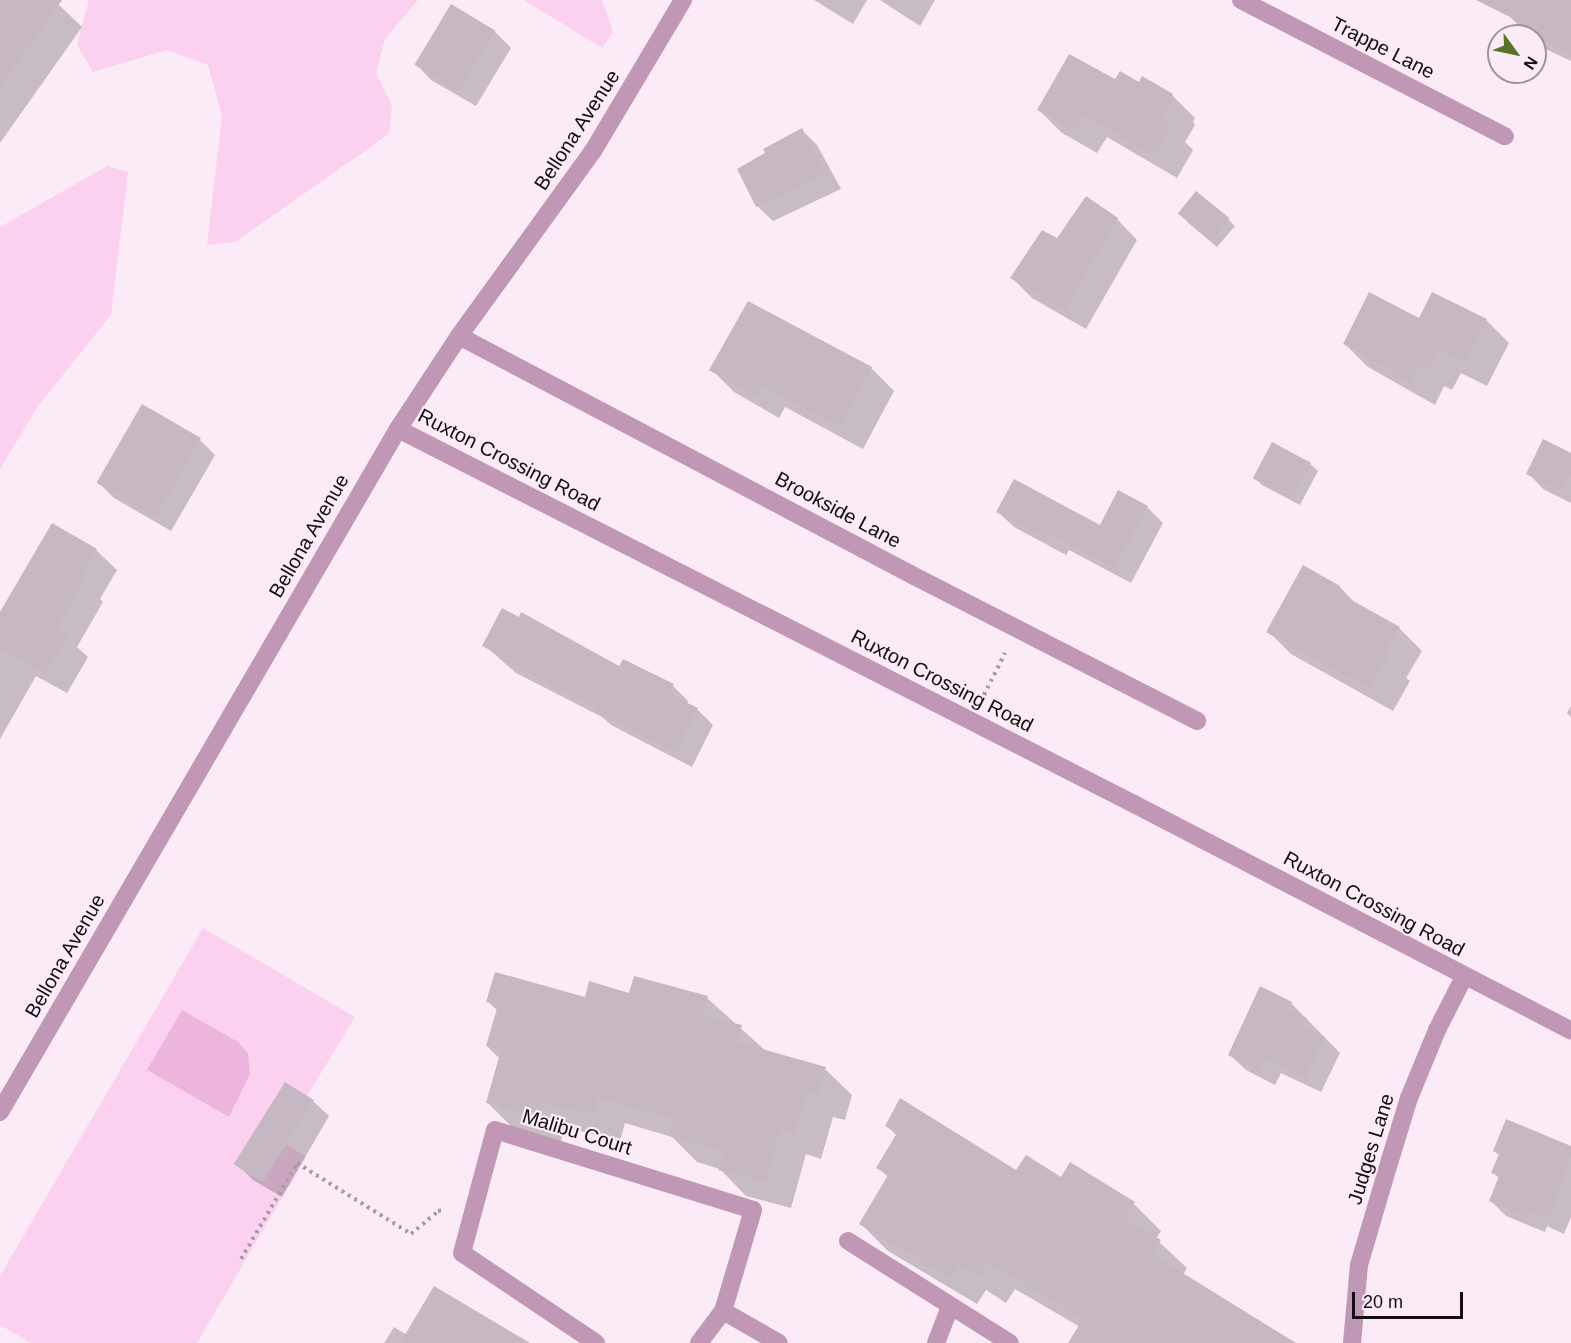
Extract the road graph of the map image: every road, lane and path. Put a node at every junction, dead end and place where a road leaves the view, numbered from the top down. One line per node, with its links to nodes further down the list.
1 (683, 0): 4 (street, Bellona Avenue)
2 (1241, 0): 3 (street, Trappe Lane)
3 (1505, 136)
4 (459, 336): 5 (street, Bellona Avenue); 6 (street, Brookside Lane)
5 (398, 429): 7 (street, Ruxton Crossing Road); 11 (street, Bellona Avenue)
6 (1017, 629): 7 (path); 8 (street, Brookside Lane)
7 (971, 721): 9 (street, Ruxton Crossing Road)
8 (1197, 721)
9 (1464, 977): 10 (street, Ruxton Crossing Road); 22 (street, Judges Lane)
10 (1571, 1032)
11 (0, 1112)
12 (473, 1209): 14 (path); 16 (street, Malibu Court); 17 (street, Malibu Court)
13 (848, 1241): 15 (street)
14 (241, 1259)
15 (950, 1306): 20 (street); 21 (street)
16 (723, 1311): 18 (street, Malibu Court); 19 (street)
17 (596, 1343)
18 (699, 1343)
19 (779, 1343)
20 (936, 1343)
21 (1010, 1343)
22 (1352, 1343)

